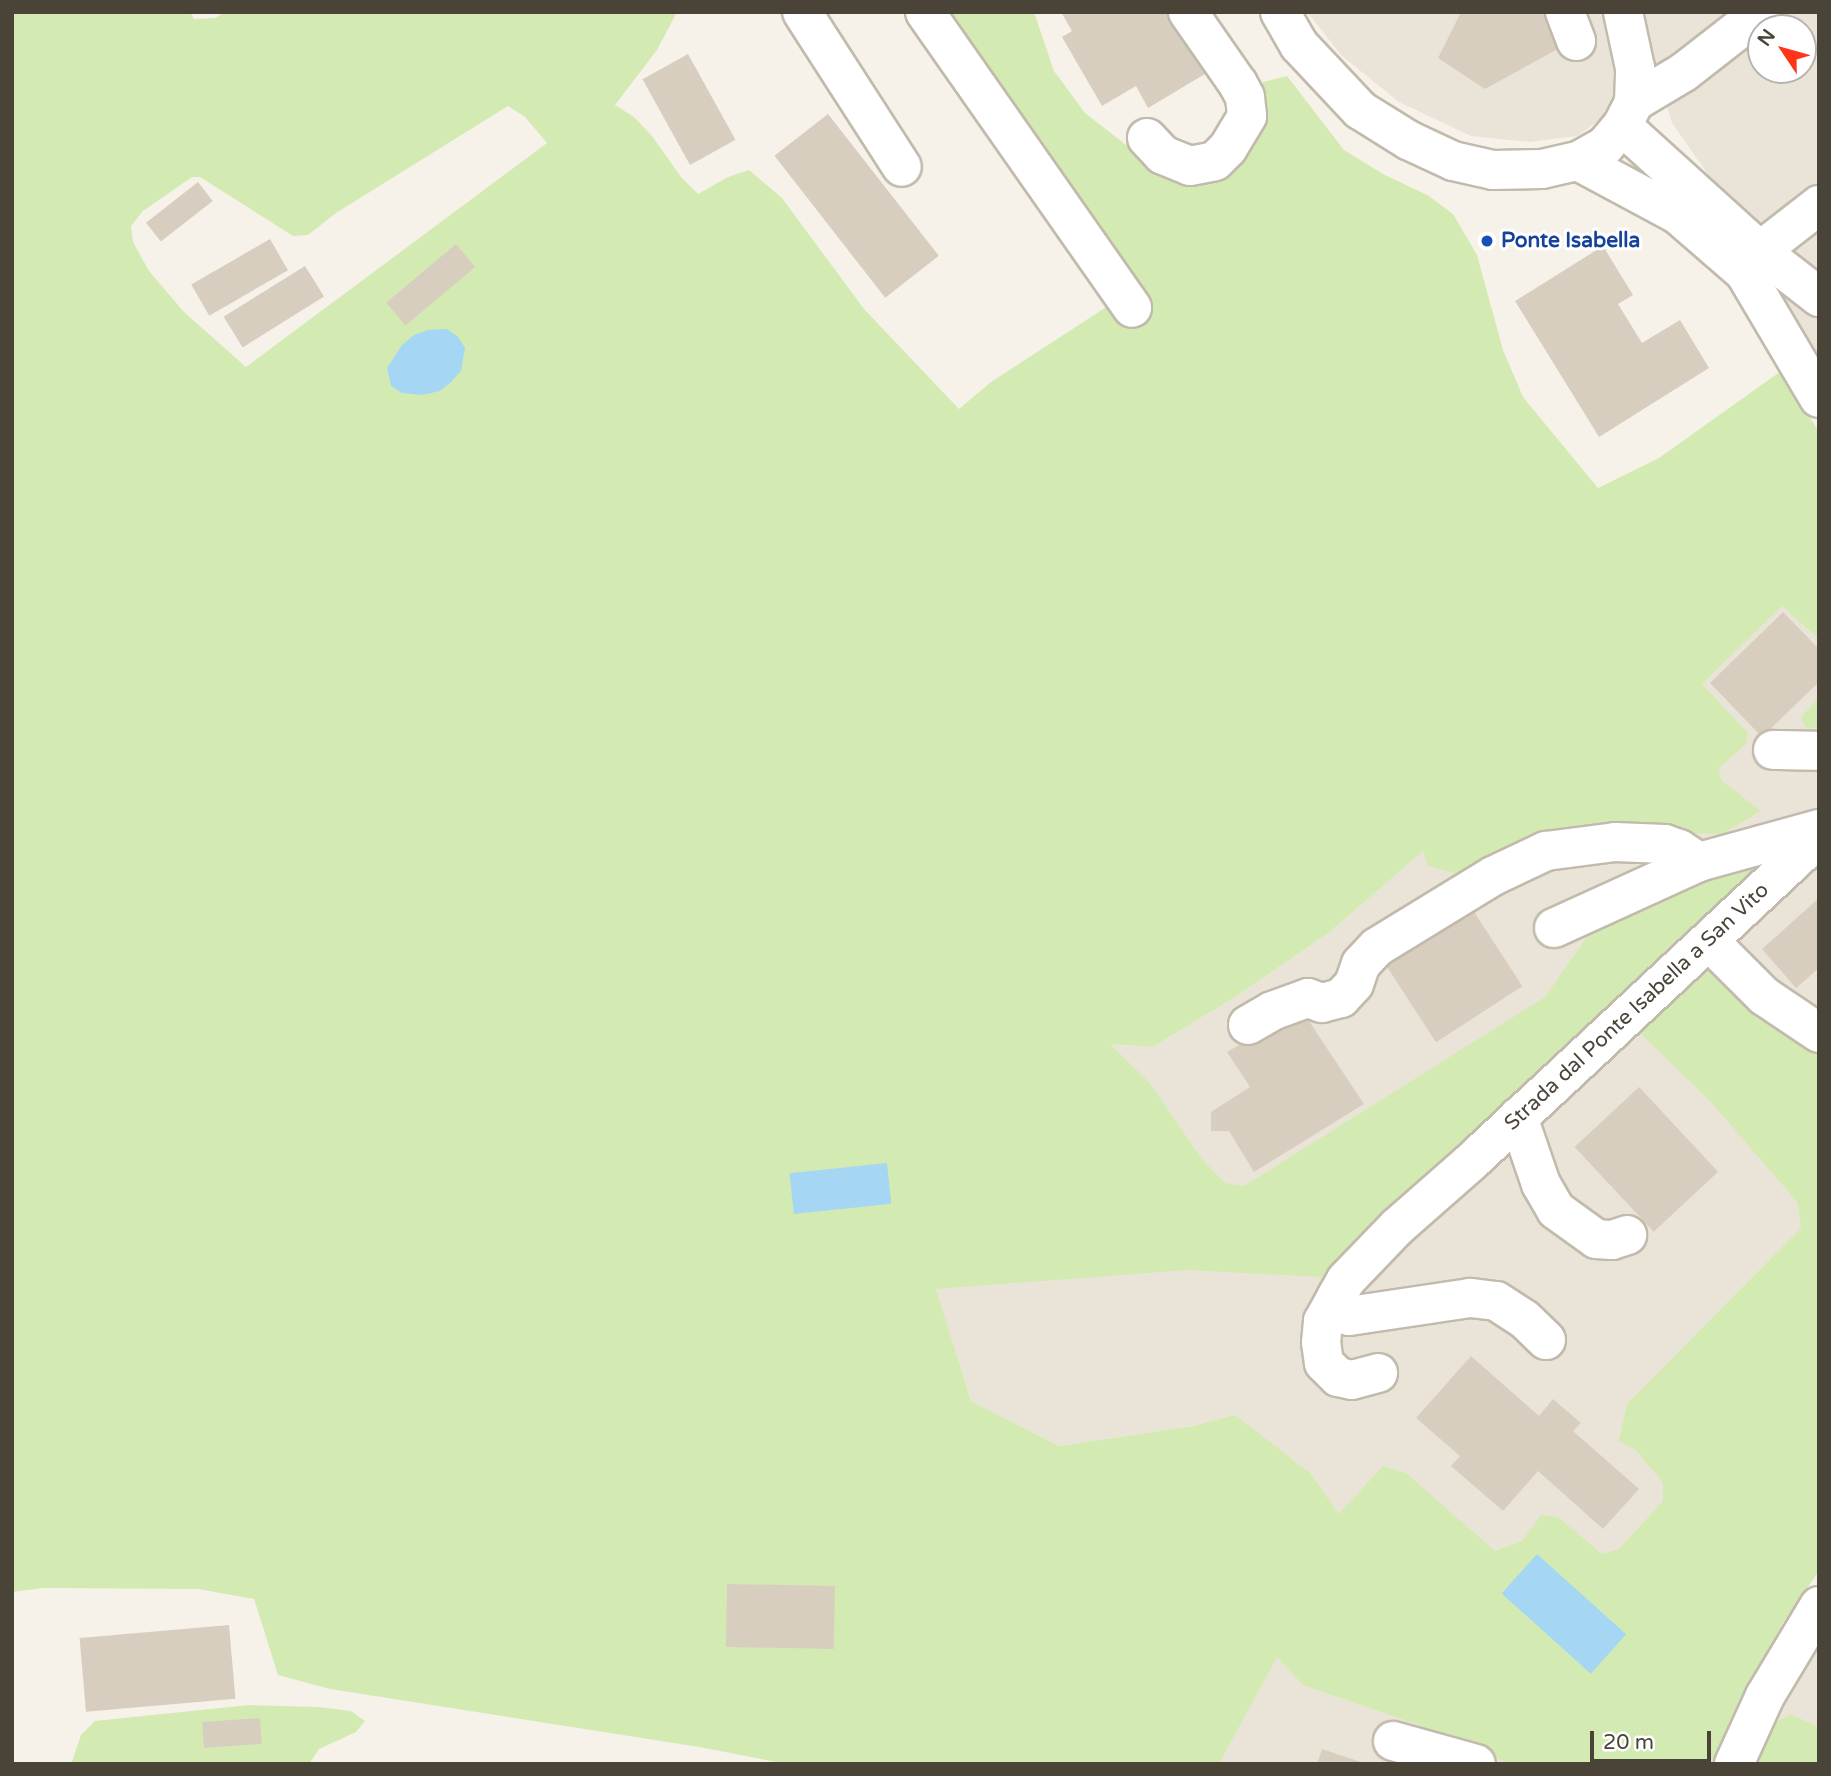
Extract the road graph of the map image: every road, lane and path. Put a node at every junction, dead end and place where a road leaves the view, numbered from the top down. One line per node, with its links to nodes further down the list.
1 (802, 12): 10 (street)
2 (925, 12): 14 (street)
3 (1188, 12): 8 (street)
4 (1280, 12): 9 (street)
5 (1623, 12): 7 (street)
6 (1761, 12): 7 (street)
7 (1628, 114): 9 (street); 12 (street)
8 (1147, 138)
9 (1578, 161): 15 (street)
10 (902, 167)
11 (1819, 205): 12 (street)
12 (1760, 251): 13 (street)
13 (1819, 298)
14 (1132, 308)
15 (1819, 397)
16 (1773, 750): 17 (street)
17 (1819, 751)
18 (1819, 829): 20 (street)
19 (1819, 837): 22 (street, Strada dal Ponte Isabella a San Vito)
20 (1699, 862): 21 (street); 23 (street)
21 (1554, 928)
22 (1709, 941): 24 (street); 25 (street, Strada dal Ponte Isabella a San Vito)
23 (1248, 1025)
24 (1819, 1033)
25 (1518, 1117): 26 (street); 27 (street, Strada dal Ponte Isabella a San Vito)
26 (1627, 1235)
27 (1337, 1296): 28 (street); 29 (street, Strada dal Ponte Isabella a San Vito)
28 (1546, 1340)
29 (1378, 1373)
30 (1819, 1606): 33 (street)
31 (1393, 1741): 32 (street)
32 (1476, 1764)
33 (1734, 1764)

